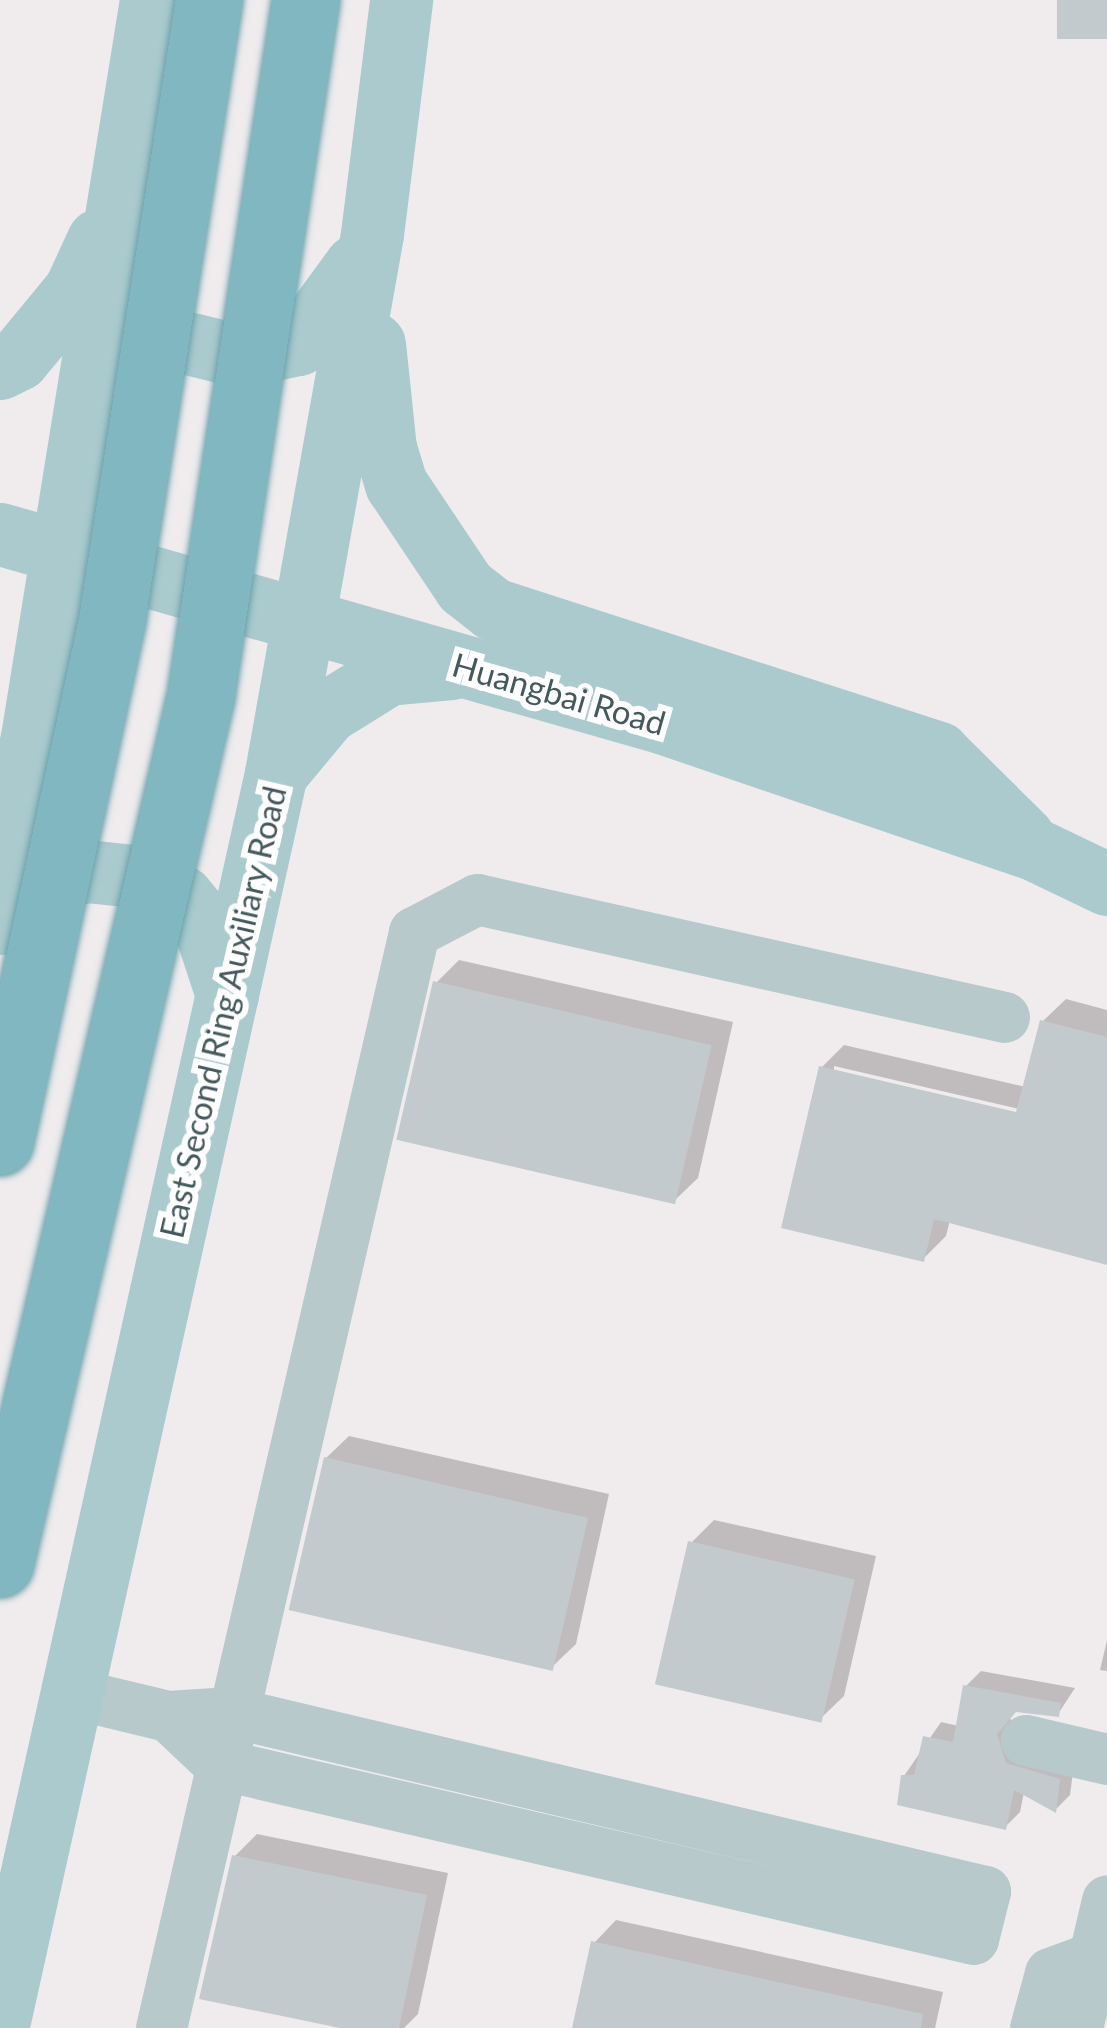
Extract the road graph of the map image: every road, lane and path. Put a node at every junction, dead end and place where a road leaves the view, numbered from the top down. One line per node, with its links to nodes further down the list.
1 (151, 0): 5 (main road)
2 (209, 0): 20 (highway, bridge)
3 (306, 0): 21 (highway, bridge)
4 (400, 0): 6 (main road, East Second Ring Auxiliary Road)
5 (122, 189): 6 (main road); 7 (main road); 9 (main road)
6 (372, 234): 10 (main road, East Second Ring Auxiliary Road); 14 (main road)
7 (0, 368)
8 (0, 534): 9 (main road, Huangbai Road)
9 (62, 553): 10 (main road, Huangbai Road); 15 (main road)
10 (303, 621): 11 (main road, Huangbai Road); 12 (main road, East Second Ring Auxiliary Road)
11 (464, 667): 12 (main road); 14 (main road, Huangbai Road)
12 (276, 773): 18 (main road, East Second Ring Auxiliary Road)
13 (0, 776): 15 (main road)
14 (1034, 849): 16 (main road, Huangbai Road)
15 (2, 868)
16 (1107, 884)
17 (0, 923): 18 (main road)
18 (227, 995): 22 (main road, East Second Ring Auxiliary Road)
19 (1004, 1017): 23 (street)
20 (0, 1142)
21 (0, 1564)
22 (72, 1693): 24 (street); 30 (main road, East Second Ring Auxiliary Road)
23 (230, 1712): 24 (street); 27 (street); 27 (street)
24 (168, 1716): 27 (street)
25 (1026, 1739): 26 (street)
26 (1107, 1759)
27 (219, 1764): 31 (street)
28 (1107, 1900): 29 (street)
29 (1088, 1959): 32 (street); 33 (street)
30 (0, 2016)
31 (161, 2028)
32 (1035, 2028)
33 (1077, 2028)

